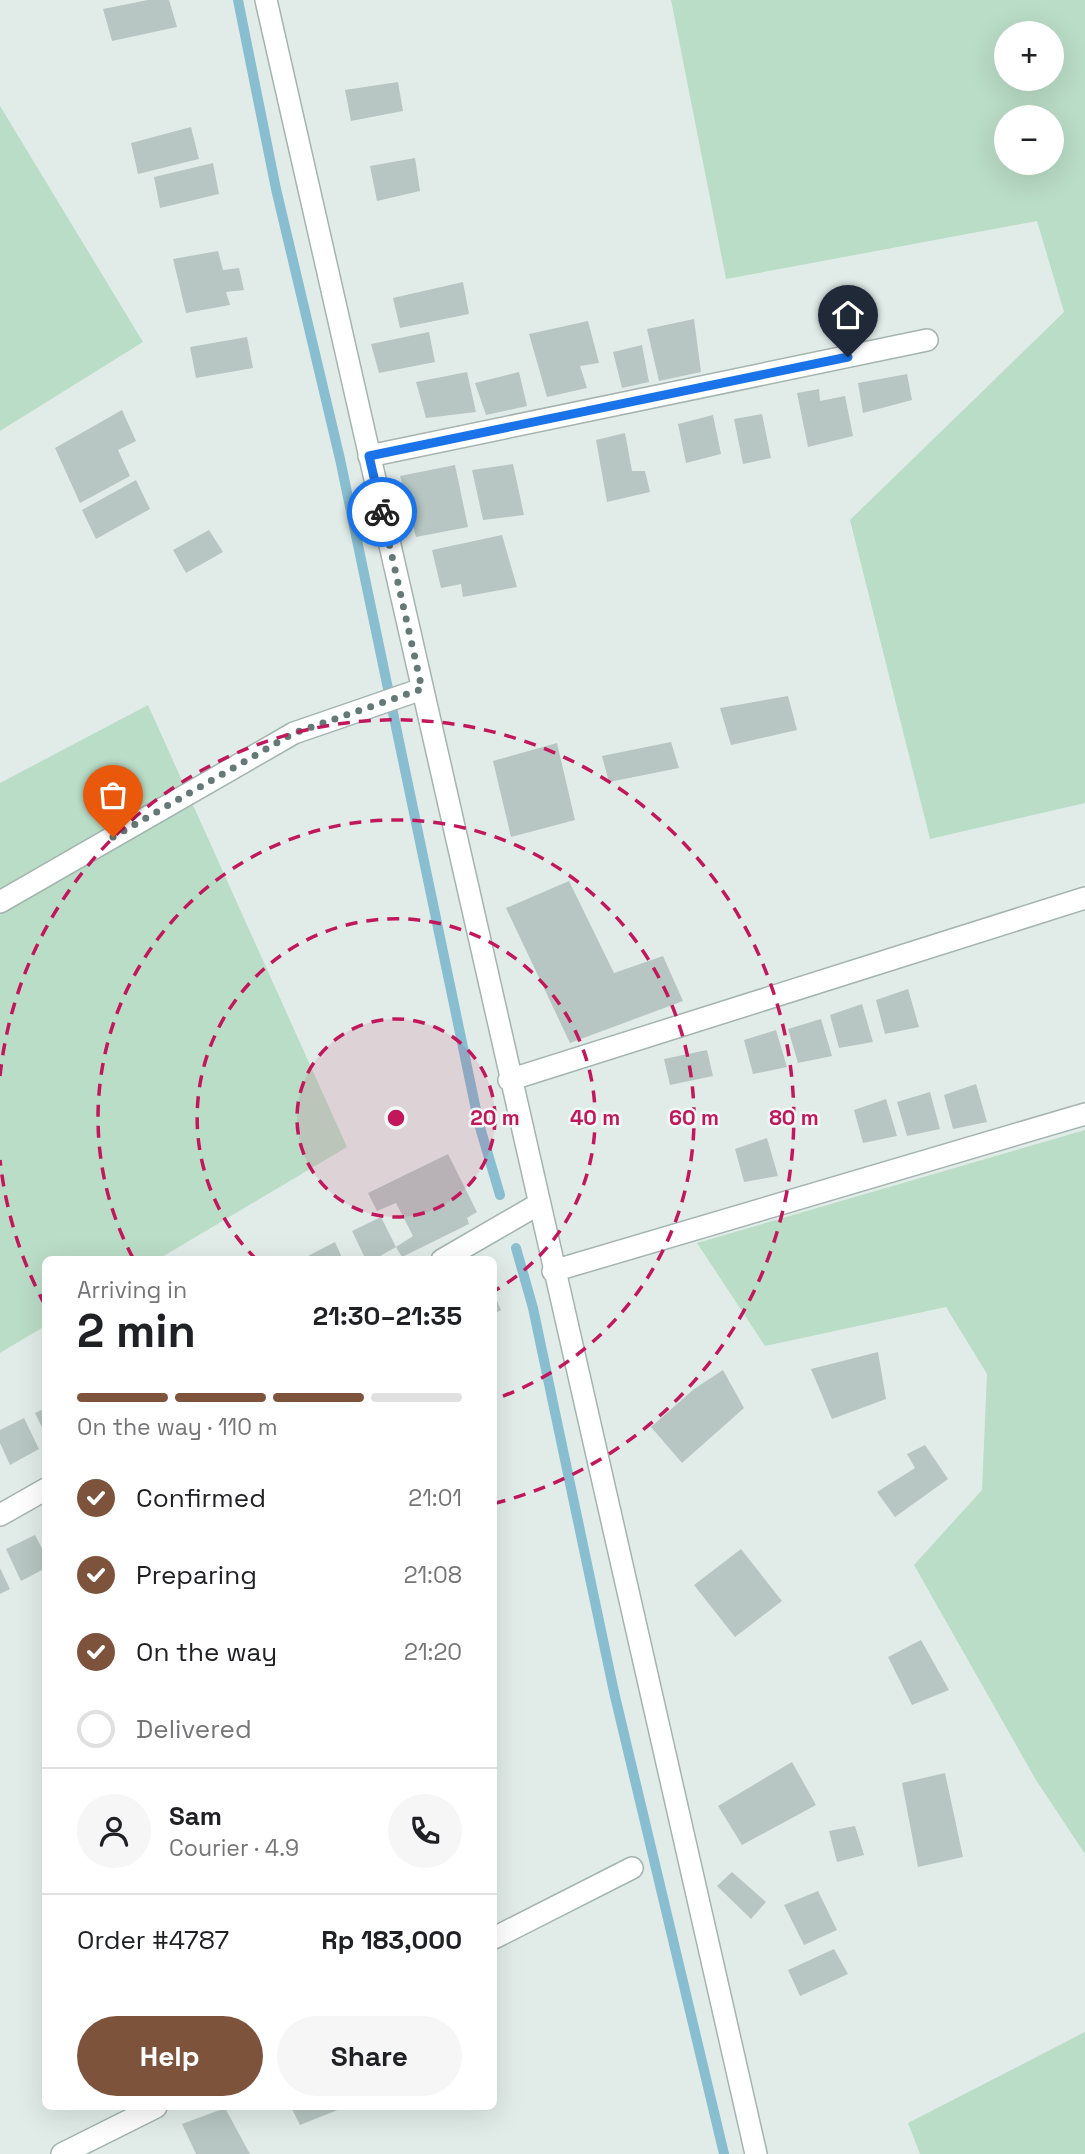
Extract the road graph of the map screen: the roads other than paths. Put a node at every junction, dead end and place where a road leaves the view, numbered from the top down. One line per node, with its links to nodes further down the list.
1 (266, 0): 3 (street)
2 (927, 340): 3 (street)
3 (369, 456): 4 (street)
4 (416, 691): 6 (street); 7 (street)
5 (1085, 898): 7 (street)
6 (0, 902)
7 (509, 1080): 9 (street)
8 (1085, 1114): 11 (street)
9 (537, 1205): 10 (street); 11 (street)
10 (449, 1256)
11 (553, 1271): 18 (street)
12 (42, 1491): 13 (street)
13 (0, 1515)
14 (632, 1868): 15 (street)
15 (497, 1936)
16 (150, 2110): 17 (street)
17 (62, 2154)
18 (755, 2154)

